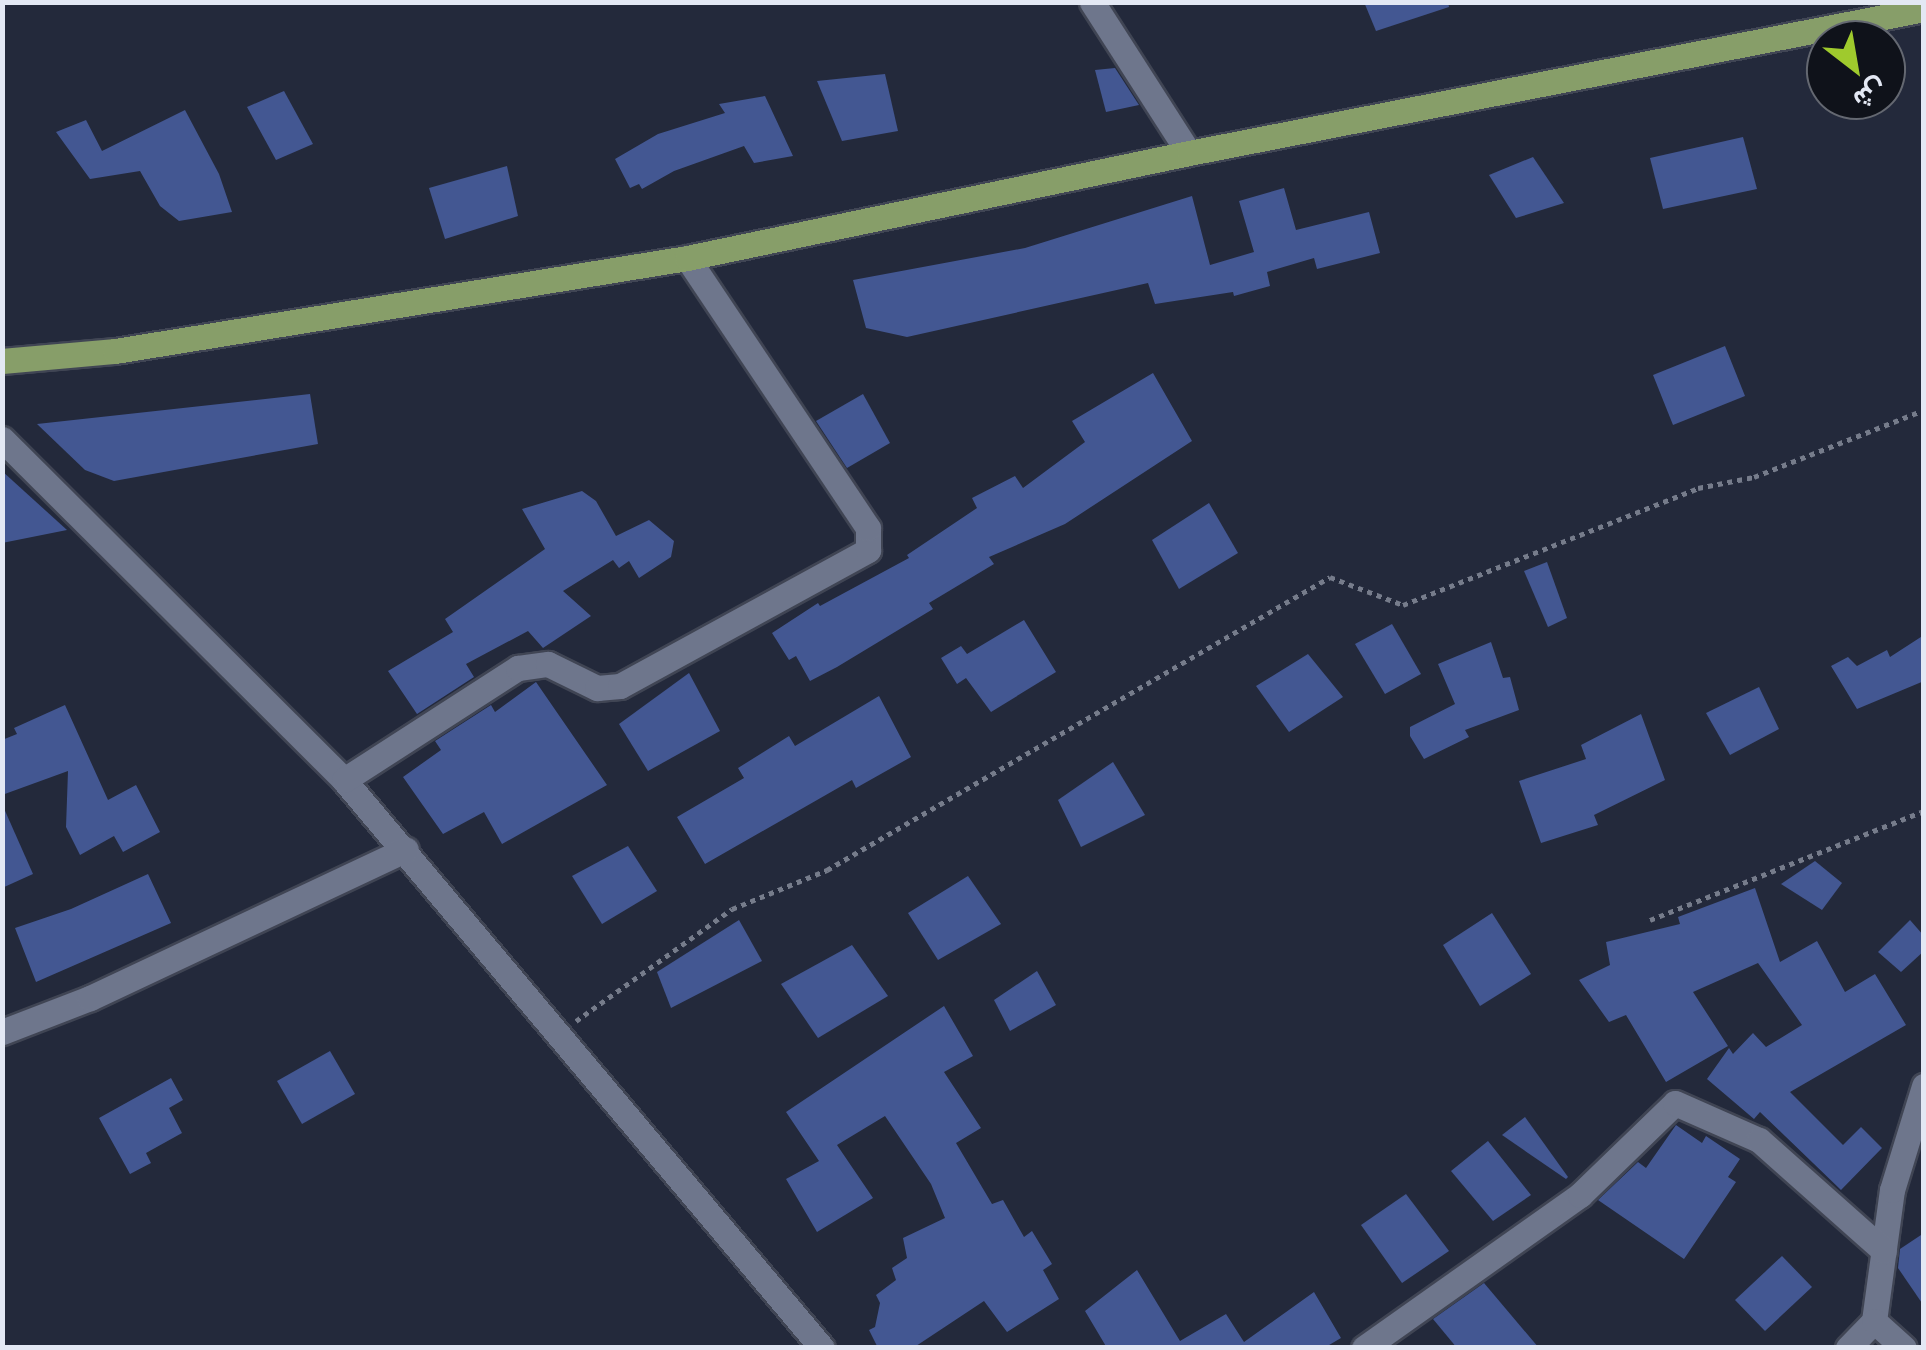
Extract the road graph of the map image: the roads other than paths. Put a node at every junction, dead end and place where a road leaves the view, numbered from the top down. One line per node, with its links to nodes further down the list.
1 (1092, 2): 3 (street)
2 (1924, 10): 3 (main road)
3 (1189, 153): 4 (main road)
4 (688, 258): 5 (main road); 7 (street)
5 (2, 362)
6 (2, 439): 7 (street)
7 (344, 780): 8 (street)
8 (406, 850): 9 (street); 13 (street)
9 (2, 1032)
10 (1924, 1086): 11 (street)
11 (1884, 1251): 12 (street); 14 (street)
12 (1874, 1320): 15 (street); 16 (street)
13 (822, 1348)
14 (1364, 1348)
15 (1848, 1348)
16 (1904, 1348)

